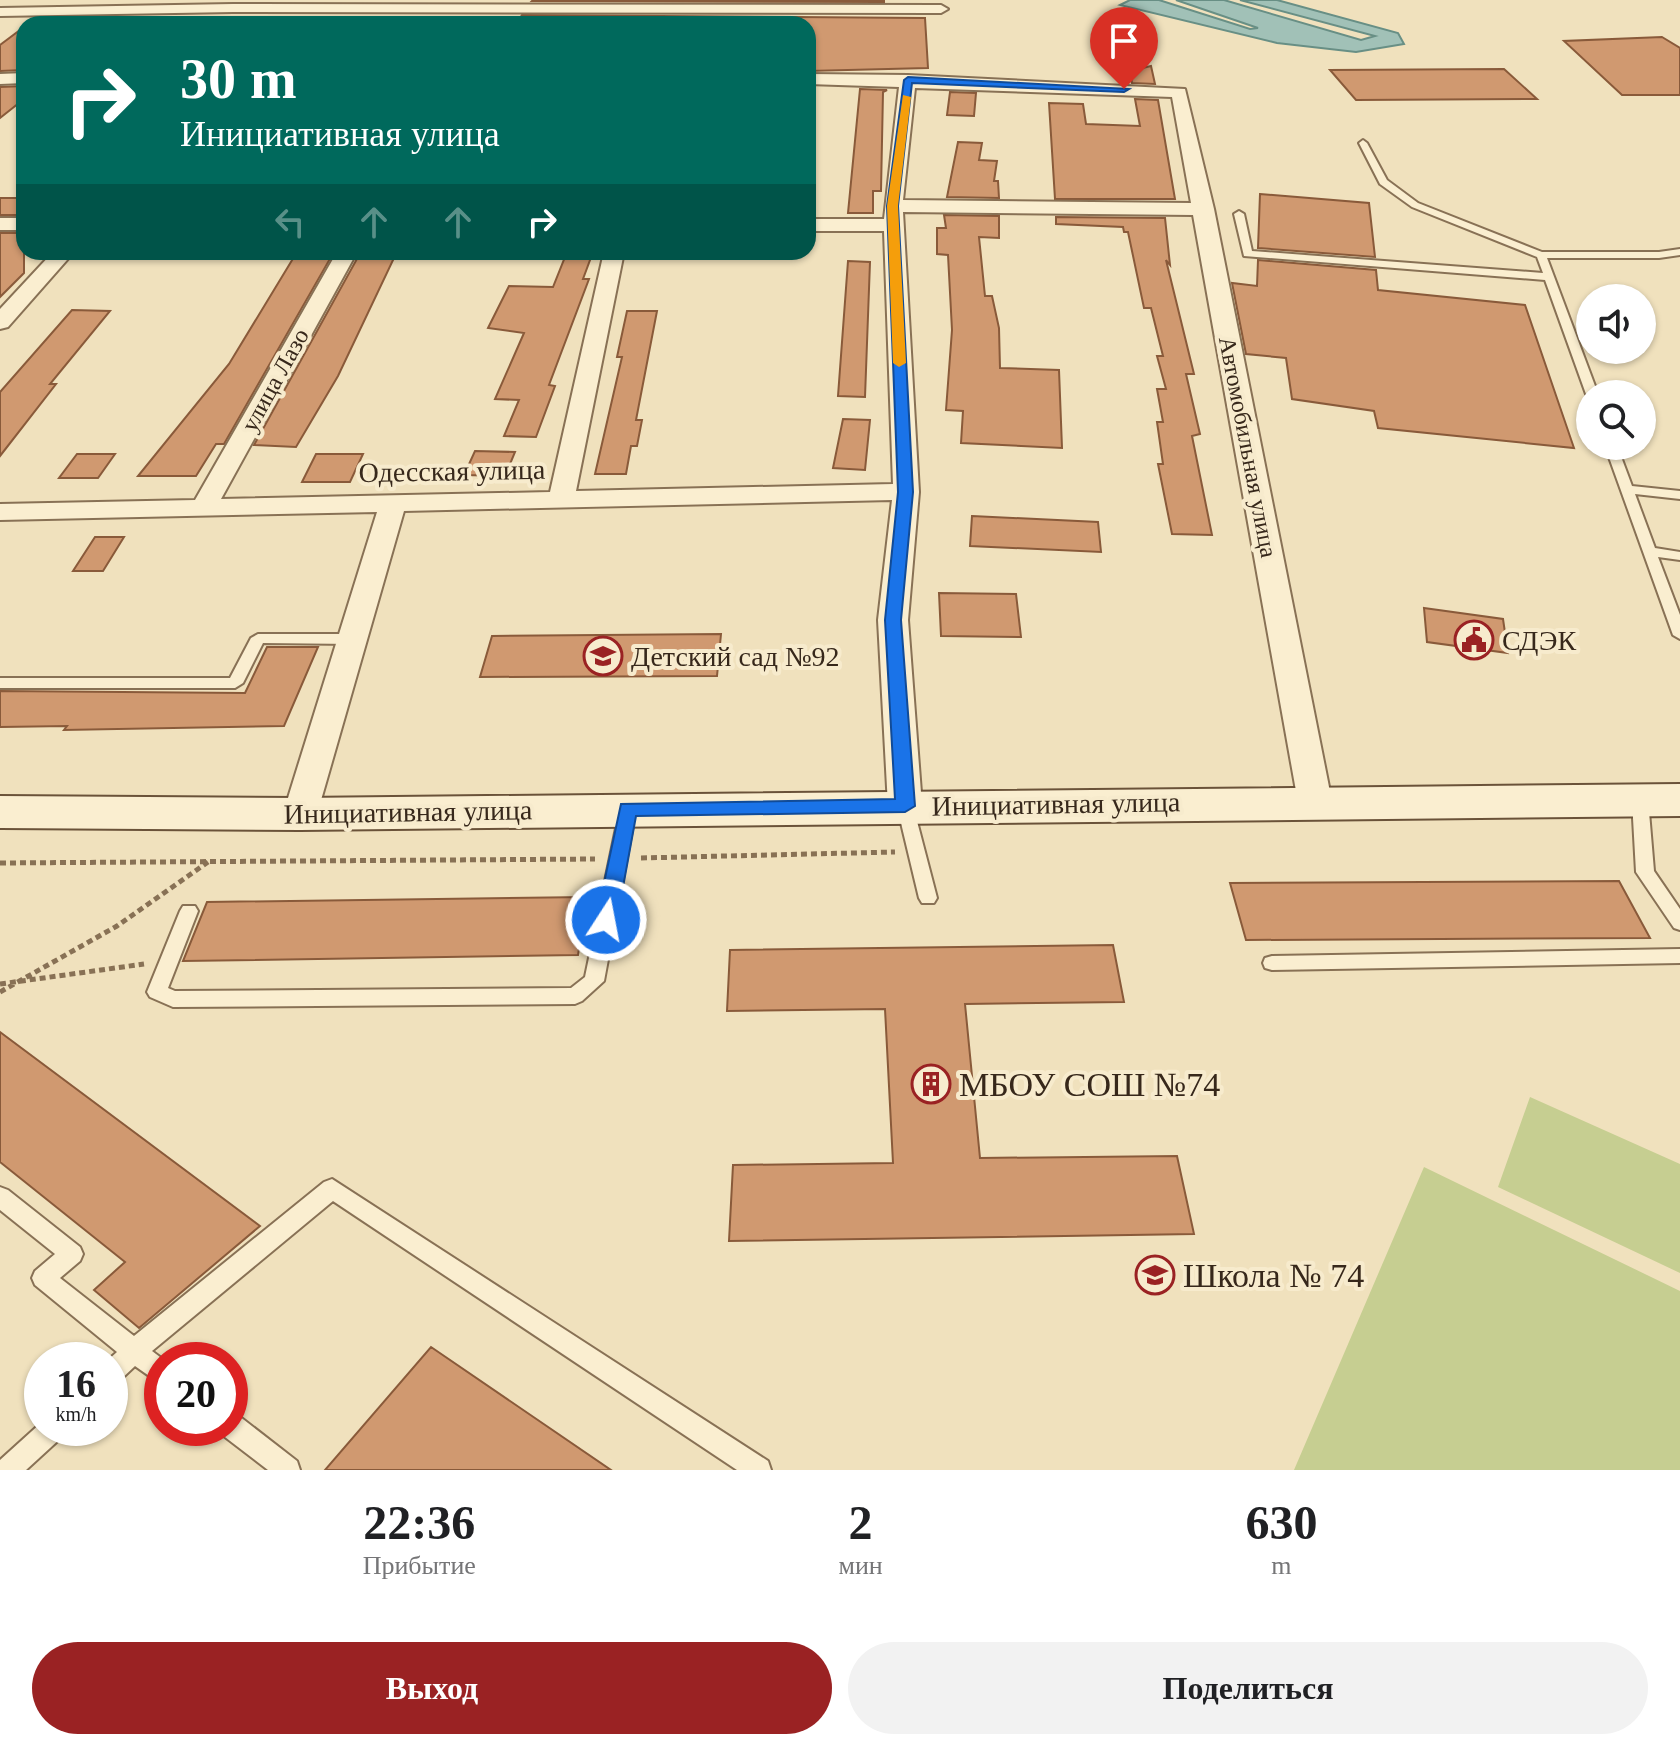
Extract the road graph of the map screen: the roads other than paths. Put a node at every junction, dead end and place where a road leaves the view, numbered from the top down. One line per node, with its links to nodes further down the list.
1 (488, 4): 2 (street); 3 (street)
2 (941, 9)
3 (0, 12)
4 (816, 79): 5 (street)
5 (908, 80): 7 (street, Автомобильная улица); 9 (street)
6 (1363, 143): 12 (lane)
7 (1204, 209): 9 (street); 33 (street, Автомобильная улица)
8 (1239, 214): 16 (lane)
9 (893, 215): 10 (street); 21 (street)
10 (816, 224)
11 (1680, 252): 12 (lane)
12 (1541, 255): 16 (lane)
13 (57, 260): 17 (street)
14 (342, 260): 25 (street, улица Лазо)
15 (612, 260): 23 (street)
16 (1549, 277): 18 (lane)
17 (0, 322)
18 (1587, 380)
19 (1616, 460): 20 (lane)
20 (1627, 489): 22 (lane); 27 (lane)
21 (906, 492): 23 (street, Одесская улица); 34 (street)
22 (1680, 495)
23 (561, 501): 24 (street, Одесская улица)
24 (393, 504): 25 (street, Одесская улица); 30 (street)
25 (203, 508): 26 (street, Одесская улица)
26 (0, 512)
27 (1649, 551): 28 (lane); 29 (lane)
28 (1680, 556)
29 (1680, 635)
30 (353, 639): 31 (lane); 37 (street)
31 (0, 683)
32 (1660, 800): 33 (main road, Инициативная улица); 40 (lane)
33 (1315, 802): 34 (main road, Инициативная улица)
34 (905, 806): 35 (main road, Инициативная улица); 38 (lane)
35 (628, 809): 37 (main road, Инициативная улица); 39 (lane)
36 (0, 812): 37 (main road, Инициативная улица)
37 (300, 814)
38 (928, 898)
39 (189, 911)
40 (1680, 923)
41 (1680, 956): 42 (lane)
42 (1272, 963)
43 (0, 1197): 44 (lane)
44 (134, 1351): 45 (lane); 46 (lane); 51 (lane)
45 (128, 1357)
46 (144, 1359)
47 (248, 1439): 50 (lane)
48 (34, 1446): 49 (lane)
49 (8, 1470)
50 (288, 1470)
51 (759, 1470)

